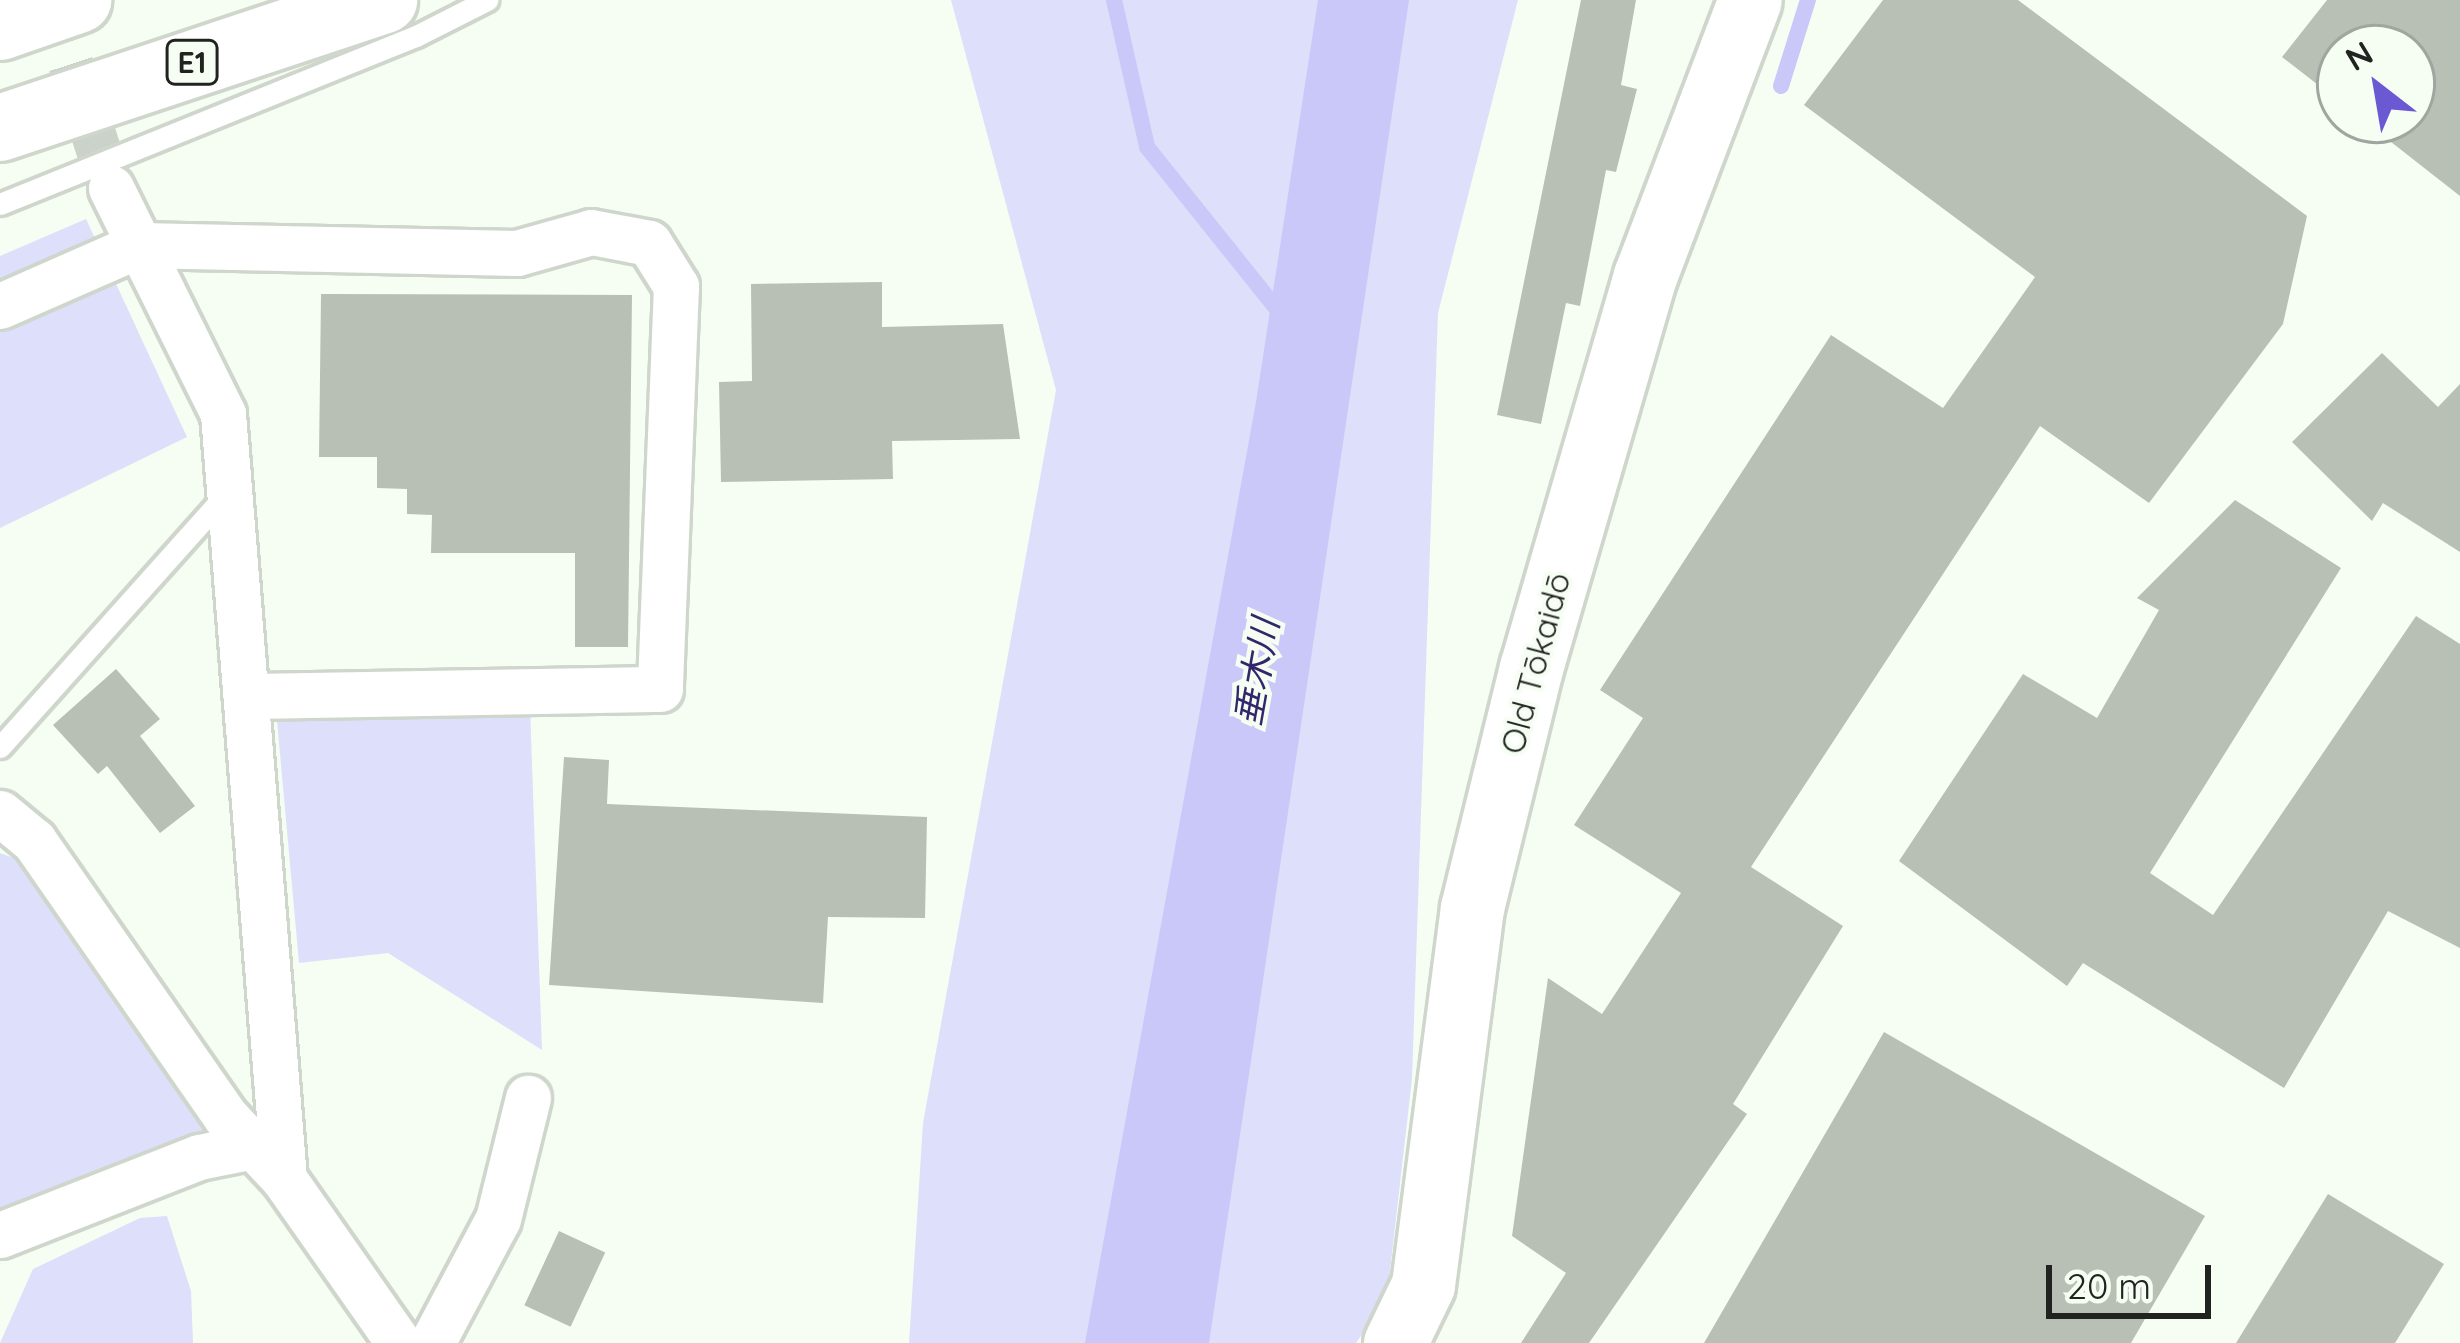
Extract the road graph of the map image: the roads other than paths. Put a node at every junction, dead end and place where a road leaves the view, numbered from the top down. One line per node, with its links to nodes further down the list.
1 (78, 0): 5 (highway)
2 (384, 0): 6 (highway, E1)
3 (488, 0): 8 (lane)
4 (1750, 0): 20 (main road, Old Tōkaidō)
5 (0, 27)
6 (0, 128)
7 (111, 188): 9 (street)
8 (0, 205)
9 (139, 245): 10 (street); 11 (street); 12 (street)
10 (0, 307)
11 (230, 490): 12 (street); 13 (lane)
12 (246, 696): 16 (street)
13 (0, 747)
14 (0, 813): 16 (street)
15 (528, 1098): 19 (street)
16 (269, 1163): 17 (street); 18 (street)
17 (0, 1235)
18 (398, 1343)
19 (432, 1343)
20 (1396, 1343)

